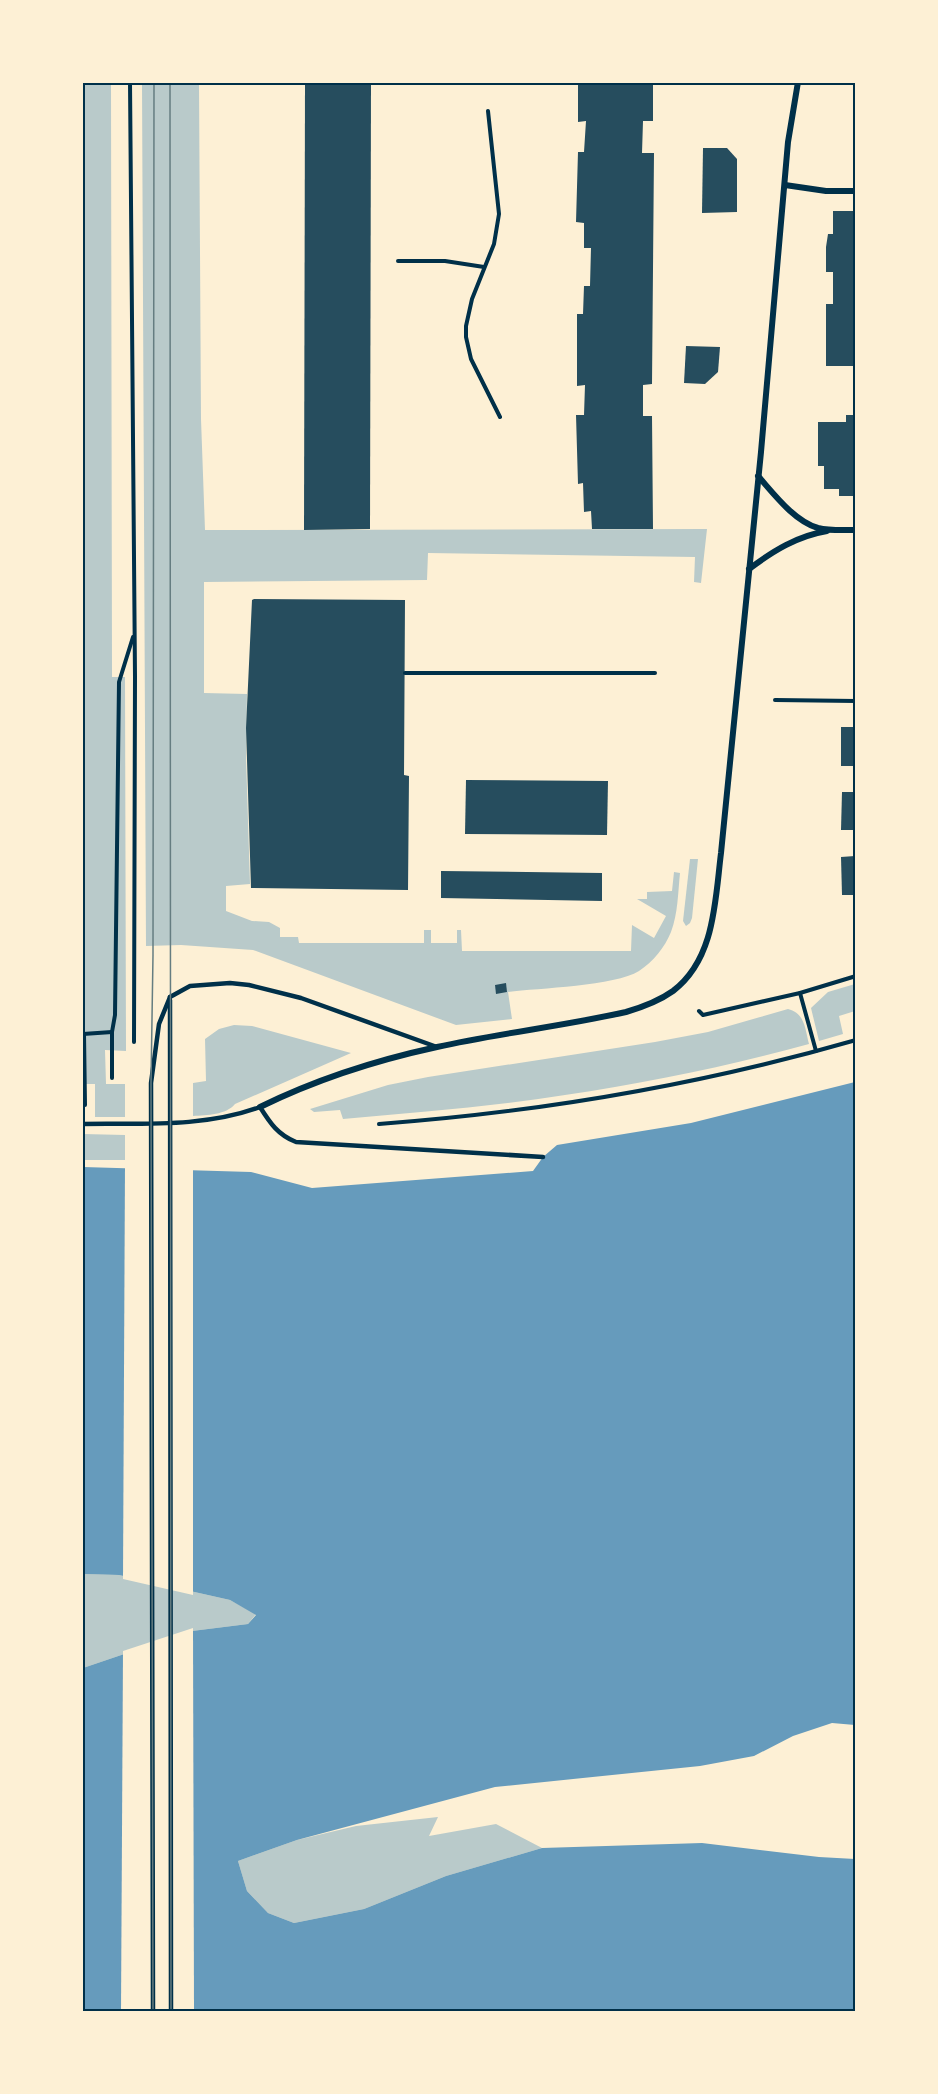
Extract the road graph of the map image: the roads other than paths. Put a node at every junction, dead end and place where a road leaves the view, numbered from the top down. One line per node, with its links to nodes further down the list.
1 (798, 82): 2 (street)
2 (785, 185): 3 (street); 4 (street)
3 (855, 191)
4 (758, 476): 5 (street); 7 (street)
5 (834, 530): 6 (street); 7 (street)
6 (855, 530)
7 (749, 569): 9 (street)
8 (170, 997): 9 (lane); 13 (lane); 14 (lane)
9 (437, 1047): 10 (street)
10 (260, 1107): 11 (lane); 12 (lane)
11 (84, 1124)
12 (543, 1157)
13 (153, 2012)
14 (171, 2012)

